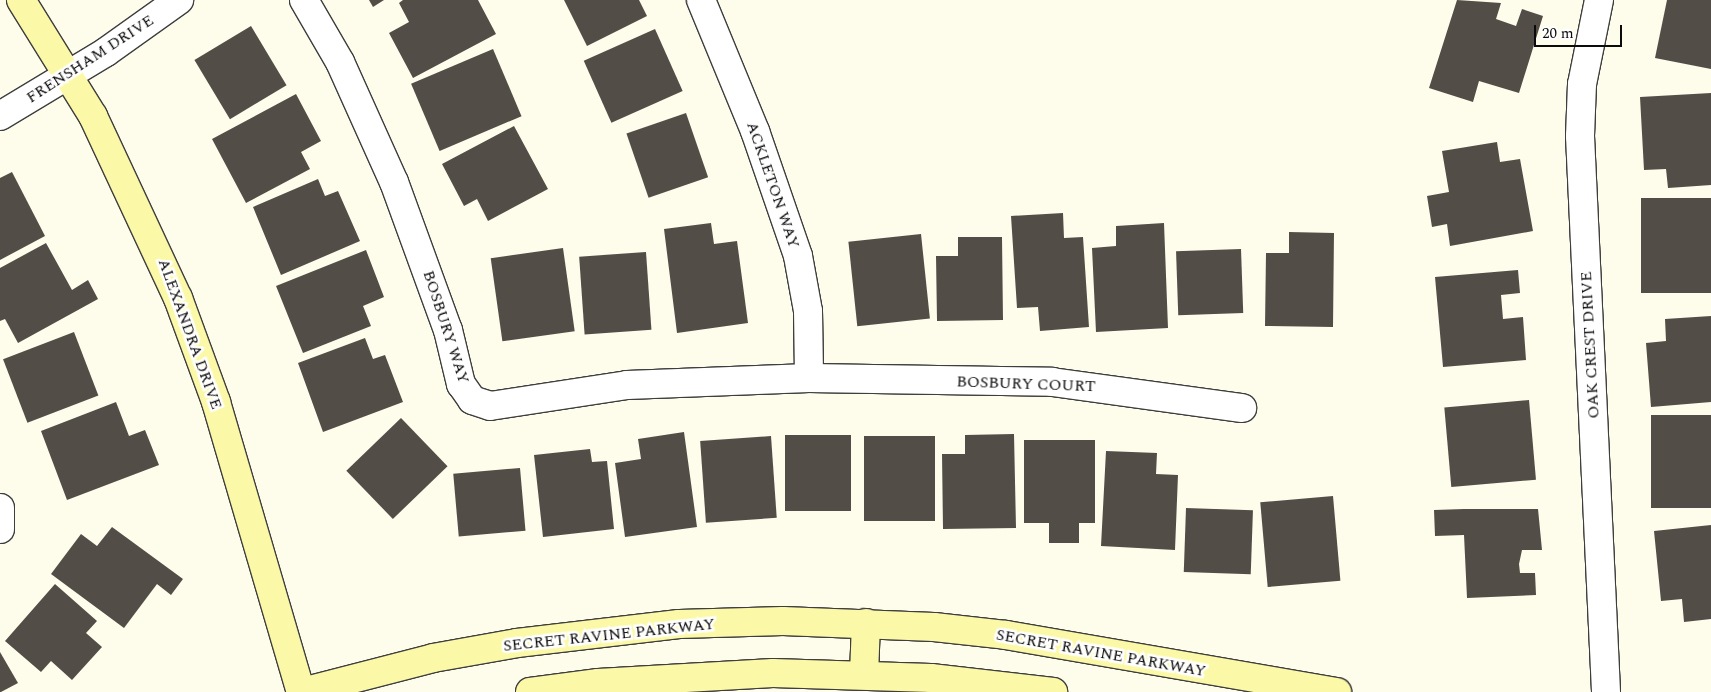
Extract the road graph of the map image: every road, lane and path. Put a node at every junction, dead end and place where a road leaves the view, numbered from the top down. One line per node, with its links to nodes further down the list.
1 (21, 0): 6 (main road, ALEXANDRA DRIVE)
2 (179, 0): 6 (street, FRENSHAM DRIVE)
3 (304, 0): 8 (street, BOSBURY WAY)
4 (702, 0): 8 (street, ACKLETON WAY)
5 (1599, 0): 18 (street, OAK CREST DRIVE)
6 (70, 75): 7 (street, FRENSHAM DRIVE); 14 (main road, ALEXANDRA DRIVE)
7 (0, 116)
8 (809, 378): 9 (street, BOSBURY COURT)
9 (1242, 408)
10 (0, 508): 11 (street)
11 (0, 529)
12 (866, 623): 13 (main road); 14 (main road, SECRET RAVINE PARKWAY); 17 (main road, SECRET RAVINE PARKWAY)
13 (864, 683): 15 (main road); 16 (main road)
14 (301, 692)
15 (530, 692)
16 (1053, 692)
17 (1337, 692)
18 (1606, 692)

